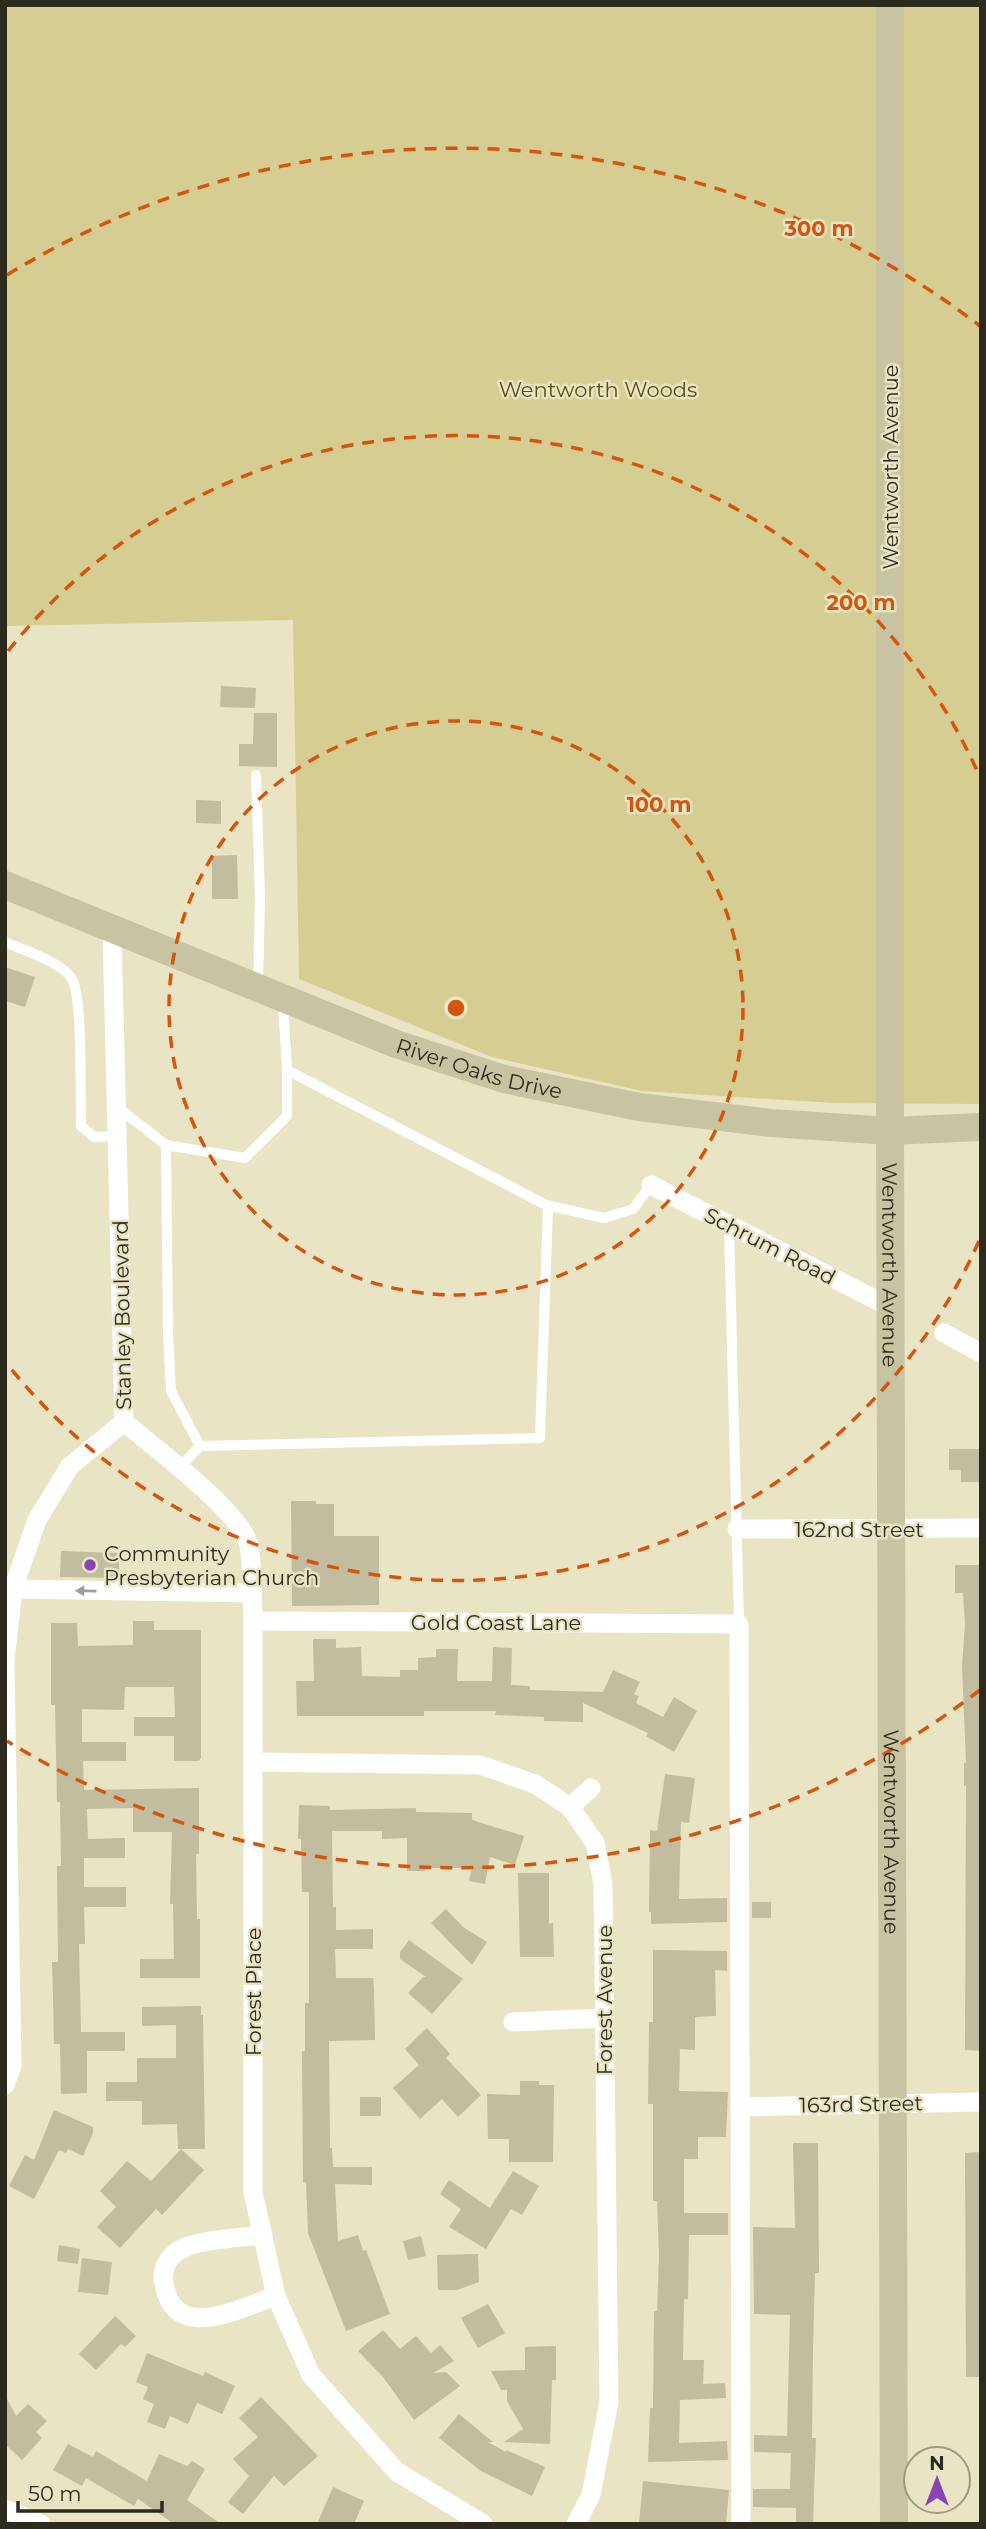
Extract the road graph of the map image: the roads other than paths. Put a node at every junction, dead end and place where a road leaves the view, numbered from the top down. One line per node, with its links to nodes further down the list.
1 (890, 5): 10 (street, Wentworth Avenue)
2 (256, 775): 6 (lane)
3 (5, 885): 4 (street, River Oaks Drive)
4 (112, 930): 6 (street, River Oaks Drive); 8 (street, Stanley Boulevard)
5 (5, 943): 11 (lane)
6 (270, 994): 7 (lane); 10 (street, River Oaks Drive)
7 (287, 1069): 12 (lane); 14 (lane)
8 (116, 1107): 11 (street, Stanley Boulevard); 12 (lane)
9 (981, 1127): 10 (street, River Oaks Drive)
10 (890, 1131): 16 (street, Wentworth Avenue)
11 (117, 1136): 19 (street, Stanley Boulevard)
12 (166, 1145): 20 (lane)
13 (650, 1185): 14 (lane); 15 (street, Schrum Road)
14 (546, 1205): 20 (lane)
15 (729, 1226): 16 (street, Schrum Road); 23 (lane)
16 (890, 1307): 24 (street, Wentworth Avenue)
17 (944, 1333): 18 (street)
18 (981, 1353)
19 (124, 1422): 21 (street, Forest Place); 25 (street, Stanley Boulevard)
20 (200, 1446): 21 (lane)
21 (178, 1468): 26 (street, Forest Place)
22 (981, 1528): 24 (street, 162nd Street)
23 (737, 1529): 24 (street, 162nd Street); 28 (lane)
24 (891, 1529): 37 (street, Wentworth Avenue)
25 (13, 1589): 26 (street, one-way to 25); 29 (street, Stanley Boulevard)
26 (252, 1593): 27 (street, Forest Place)
27 (253, 1621): 28 (street, Gold Coast Lane); 30 (street, Forest Place)
28 (739, 1624): 38 (street)
29 (5, 1662): 35 (street, Stanley Boulevard)
30 (253, 1762): 32 (street, Forest Avenue); 39 (street, Forest Place)
31 (592, 1788): 32 (street)
32 (570, 1807): 33 (street, Forest Avenue)
33 (604, 2018): 34 (street); 44 (street, Forest Avenue)
34 (513, 2022)
35 (5, 2085)
36 (981, 2102): 37 (street, 163rd Street)
37 (893, 2103): 38 (street, 163rd Street); 46 (street, Wentworth Avenue)
38 (740, 2106): 45 (street)
39 (263, 2235): 40 (street, Forest Place); 40 (street)
40 (276, 2296): 43 (street, Forest Place)
41 (5, 2509): 42 (street)
42 (41, 2524)
43 (483, 2524)
44 (576, 2524)
45 (741, 2524)
46 (894, 2524)

